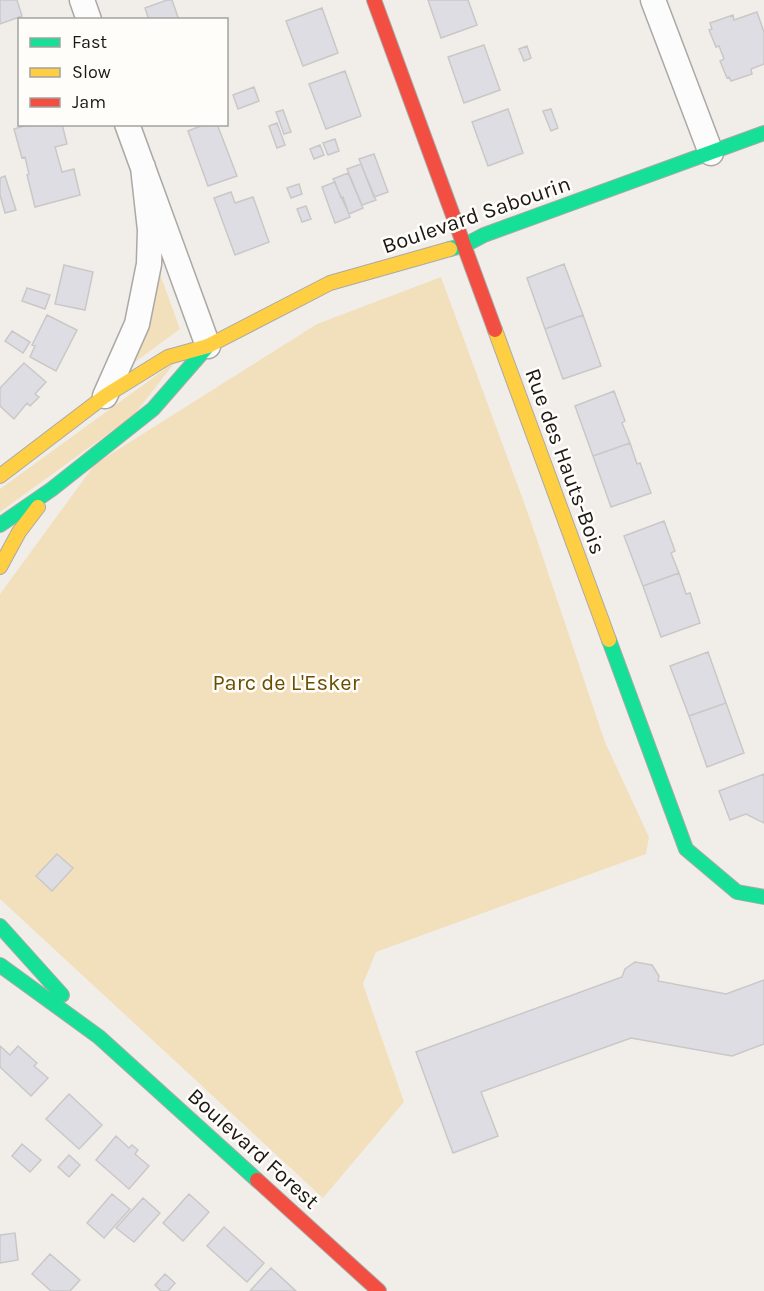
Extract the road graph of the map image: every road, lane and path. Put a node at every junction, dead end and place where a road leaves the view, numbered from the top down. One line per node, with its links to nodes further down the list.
1 (81, 0): 4 (street)
2 (374, 0): 9 (street, Rue des Hauts-Bois)
3 (653, 0): 7 (street)
4 (88, 18)
5 (128, 126): 8 (street)
6 (764, 133): 7 (street, Boulevard Sabourin)
7 (711, 153): 9 (street, Boulevard Sabourin)
8 (143, 167): 10 (street); 11 (street)
9 (465, 245): 10 (street, Boulevard Sabourin); 16 (street, Rue des Hauts-Bois)
10 (208, 346): 11 (street, Boulevard Sabourin); 13 (street, Boulevard Sabourin)
11 (105, 396): 12 (street, Boulevard Sabourin)
12 (0, 476)
13 (52, 489): 14 (street, Boulevard Sabourin); 15 (street)
14 (0, 525)
15 (0, 567)
16 (764, 897)
17 (0, 926): 19 (street, Boulevard Forest)
18 (0, 965): 19 (street, Boulevard Forest)
19 (99, 1037): 20 (street, Boulevard Forest)
20 (378, 1291)

